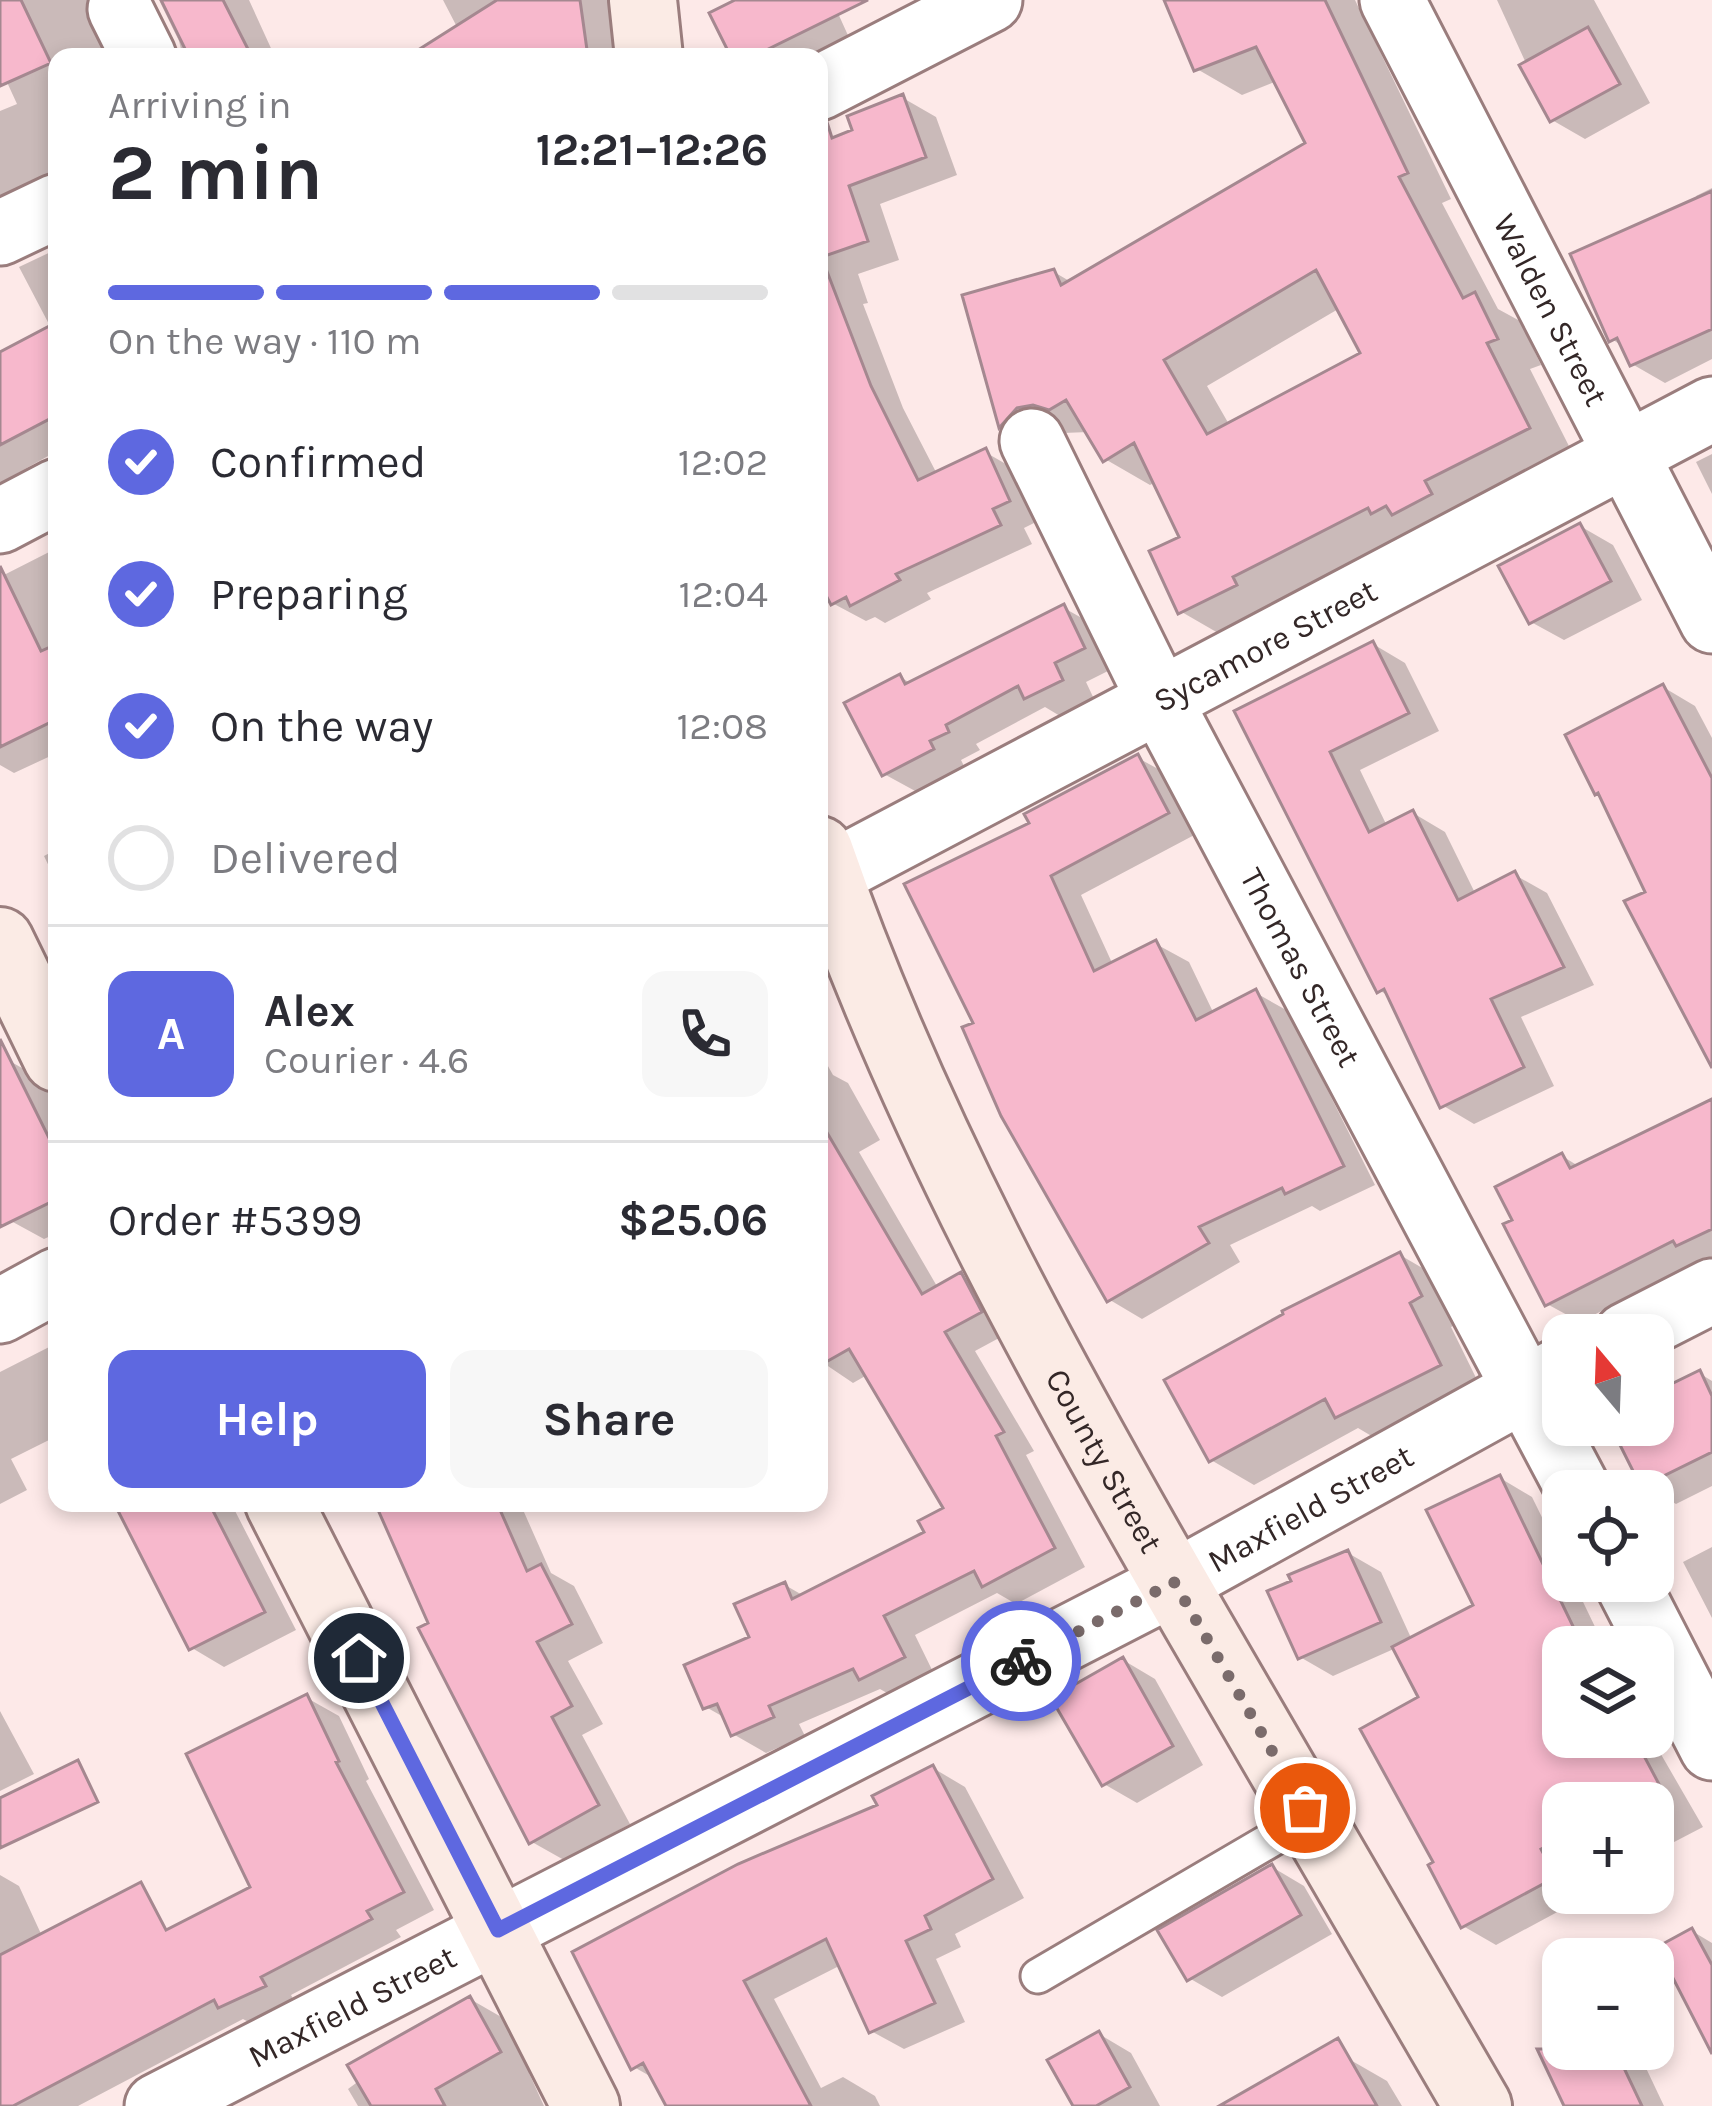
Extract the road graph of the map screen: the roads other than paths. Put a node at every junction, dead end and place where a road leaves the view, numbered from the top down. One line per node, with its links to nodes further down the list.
1 (643, 0): 4 (main road)
2 (991, 0): 5 (street)
3 (1392, 0): 10 (street, Walden Street)
4 (649, 48)
5 (828, 83)
6 (48, 210): 7 (street)
7 (0, 233)
8 (1712, 409): 10 (street, Sycamore Street)
9 (1032, 441): 14 (street, Thomas Street)
10 (1627, 456): 13 (street, Walden Street); 14 (street, Sycamore Street)
11 (48, 495): 12 (street)
12 (0, 521)
13 (1712, 621)
14 (1159, 699): 15 (street, Sycamore Street); 23 (street, Thomas Street)
15 (828, 866)
16 (828, 883): 26 (main road, County Street)
17 (0, 941): 18 (main road)
18 (48, 1040)
19 (48, 1285): 21 (street)
20 (1712, 1291): 22 (street)
21 (0, 1311)
22 (1667, 1314)
23 (1542, 1373)
24 (1542, 1378): 26 (street, Maxfield Street)
25 (284, 1512): 30 (main road)
26 (1174, 1582): 29 (main road, County Street); 30 (street, Maxfield Street)
27 (1637, 1602): 28 (street)
28 (1712, 1748)
29 (1310, 1817): 31 (lane); 34 (main road, County Street)
30 (498, 1930): 32 (street, Maxfield Street); 33 (main road)
31 (1038, 1976)
32 (158, 2106)
33 (586, 2106)
34 (1478, 2106)

